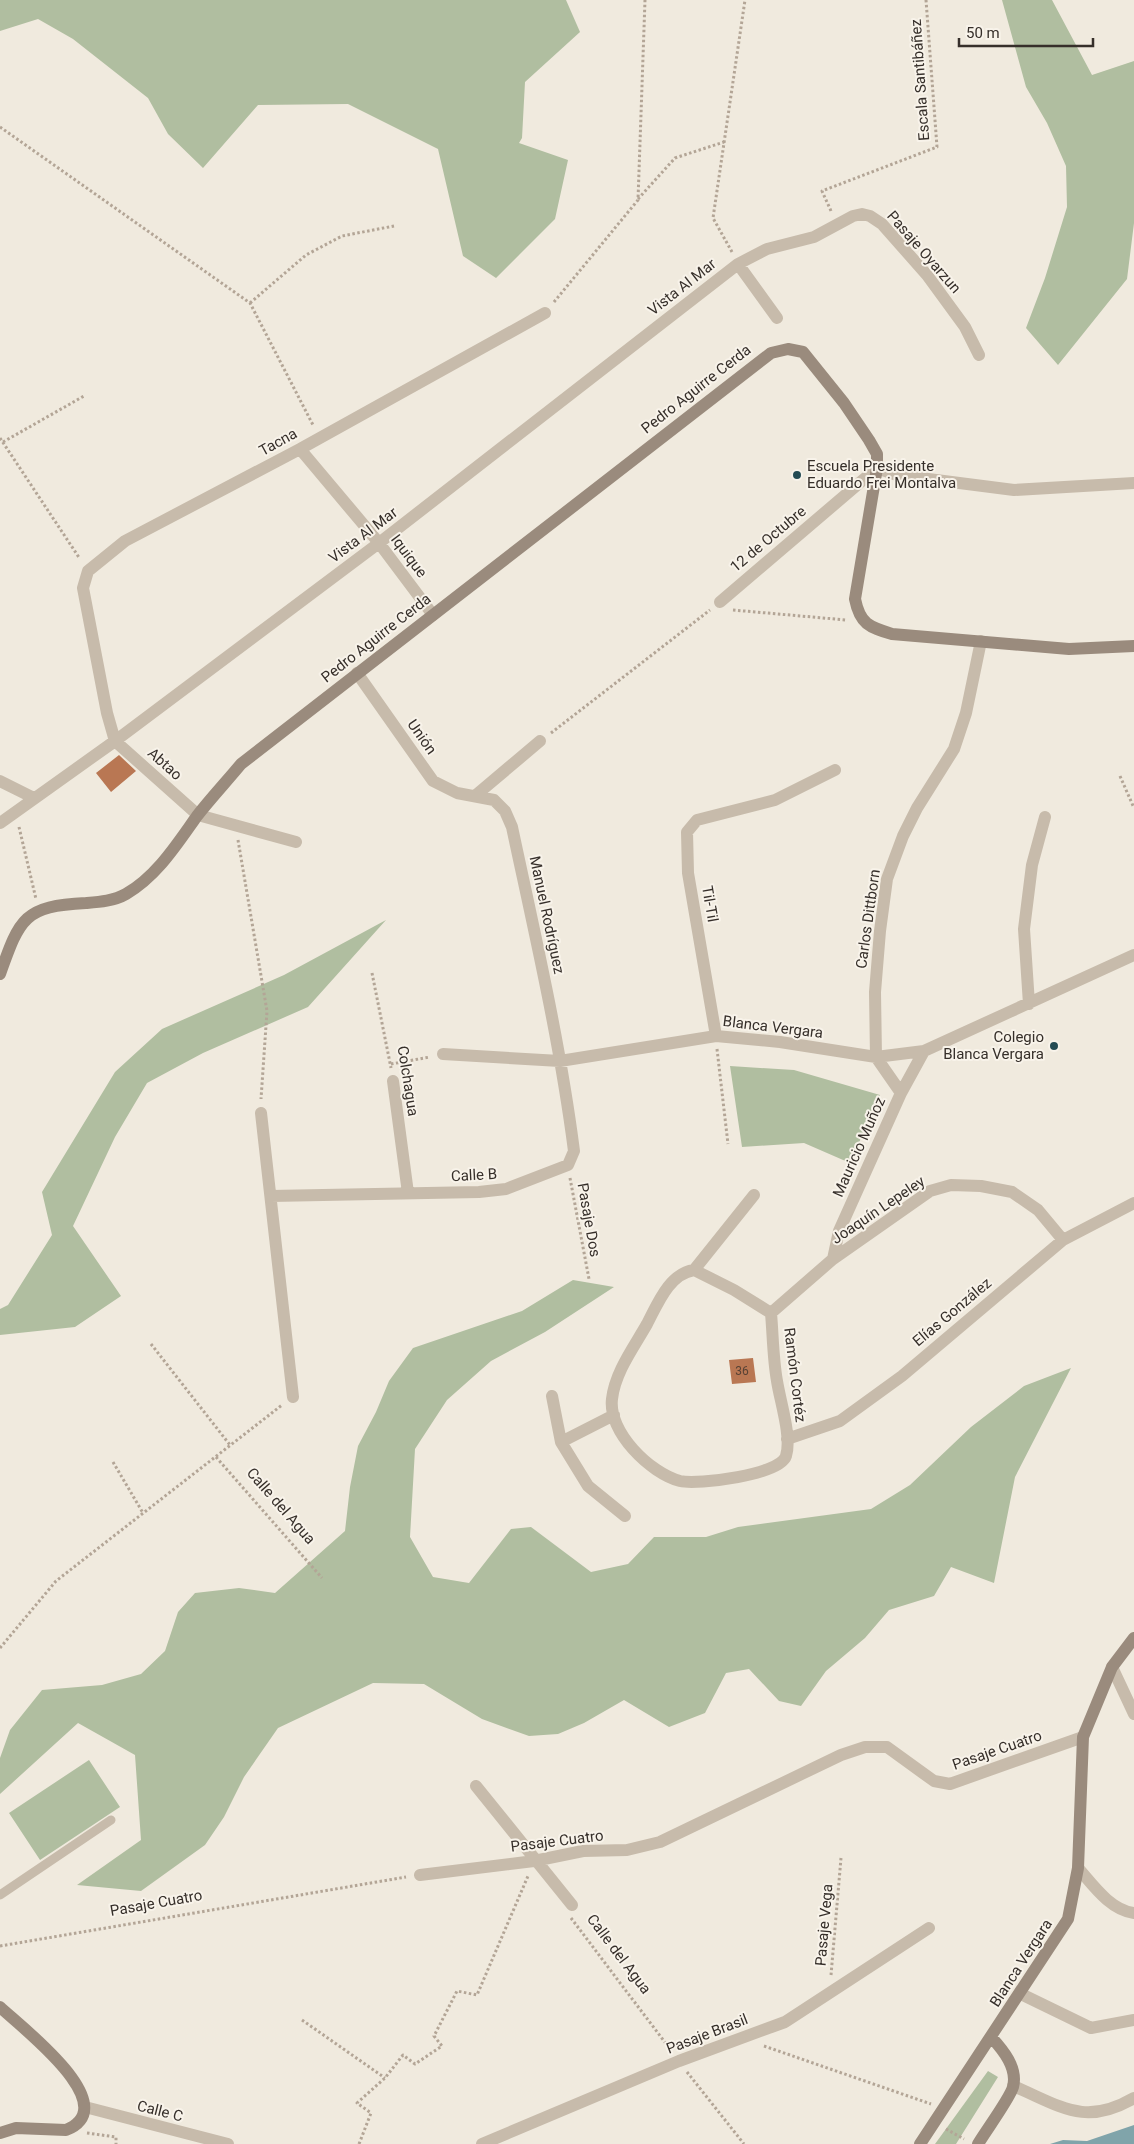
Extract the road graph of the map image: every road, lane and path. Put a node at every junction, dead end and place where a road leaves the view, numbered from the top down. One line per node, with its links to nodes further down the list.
1 (645, 0): 6 (path)
2 (745, 0): 5 (path)
3 (926, 0): 7 (path, Escala Santibáñez)
4 (0, 126): 10 (path)
5 (724, 142): 6 (path); 9 (path)
6 (638, 200): 11 (path)
7 (838, 225): 9 (street, Pasaje Oyarzun); 13 (street, Pasaje Oyarzun)
8 (394, 226): 10 (path)
9 (738, 264): 12 (street); 21 (street, Vista Al Mar)
10 (250, 303): 15 (path)
11 (545, 313): 15 (street, Tacna)
12 (777, 318)
13 (978, 355)
14 (84, 396): 17 (path)
15 (319, 437): 18 (street, Tacna)
16 (0, 438): 17 (path)
17 (3, 442): 22 (path)
18 (300, 449): 21 (street, Iquique); 22 (street, Tacna)
19 (877, 468): 20 (street); 23 (street, 12 de Octubre); 24 (street, Pedro Aguirre Cerda); 25 (street, Pedro Aguirre Cerda)
20 (1134, 483)
21 (379, 543): 24 (street, Iquique); 29 (street, Vista Al Mar)
22 (88, 570): 29 (street)
23 (720, 602): 25 (path); 30 (path)
24 (433, 615): 28 (street, Pedro Aguirre Cerda)
25 (864, 622): 26 (street)
26 (981, 642): 27 (street); 51 (street, Carlos Dittborn)
27 (1134, 646)
28 (357, 673): 34 (street, Unión); 38 (street, Pedro Aguirre Cerda)
29 (115, 741): 35 (street, Vista Al Mar); 38 (street, Abtao)
30 (540, 741): 34 (street)
31 (836, 770): 48 (street, Til-Til)
32 (1120, 776): 36 (path)
33 (0, 781): 35 (street)
34 (476, 795): 52 (street, Manuel Rodríguez)
35 (34, 798): 37 (street, Vista Al Mar)
36 (1134, 808)
37 (15, 811): 40 (street, Vista Al Mar); 43 (path)
38 (198, 815): 41 (street, Abtao); 43 (street, Pedro Aguirre Cerda)
39 (1045, 817): 47 (street)
40 (0, 823)
41 (235, 825): 42 (street, Abtao); 56 (path)
42 (296, 842)
43 (39, 909): 45 (street)
44 (1134, 956): 47 (street, Blanca Vergara)
45 (0, 974)
46 (372, 974): 53 (path, Colchagua)
47 (1029, 1004): 49 (street, Blanca Vergara)
48 (716, 1036): 51 (street, Blanca Vergara); 52 (street, Blanca Vergara); 57 (path)
49 (924, 1051): 51 (street, Blanca Vergara); 55 (street, Mauricio Muñoz)
50 (443, 1054): 52 (street, Blanca Vergara); 53 (path)
51 (876, 1057): 55 (street)
52 (560, 1061): 58 (street)
53 (391, 1064): 54 (path, Colchagua)
54 (393, 1081): 59 (street, Colchagua)
55 (901, 1093): 64 (street, Mauricio Muñoz)
56 (261, 1113): 61 (street)
57 (728, 1144)
58 (568, 1165): 59 (street, Calle B); 66 (path, Pasaje Dos)
59 (408, 1193): 61 (street, Calle B)
60 (754, 1195): 65 (street)
61 (271, 1196): 69 (street)
62 (1134, 1203): 63 (street, Elías González)
63 (1063, 1240): 64 (street, Joaquín Lepeley); 72 (street, Elías González)
64 (833, 1260): 67 (street, Joaquín Lepeley)
65 (694, 1270): 67 (street, Ramón Cortéz); 71 (street)
66 (589, 1279)
67 (771, 1313): 72 (street, Ramón Cortéz)
68 (151, 1344): 74 (path)
69 (292, 1396): 74 (path)
70 (552, 1396): 73 (street)
71 (614, 1415): 72 (street); 73 (street)
72 (787, 1439)
73 (561, 1442): 78 (street)
74 (230, 1445): 75 (path)
75 (216, 1457): 77 (path); 79 (path, Calle del Agua)
76 (113, 1462): 77 (path)
77 (143, 1513): 81 (path)
78 (625, 1516)
79 (322, 1578)
80 (1134, 1638): 82 (street, Blanca Vergara)
81 (0, 1648)
82 (1112, 1666): 83 (street); 84 (street, Blanca Vergara)
83 (1134, 1714)
84 (1083, 1737): 88 (street, Pasaje Cuatro); 89 (street, Blanca Vergara)
85 (476, 1786): 88 (street, Calle del Agua)
86 (110, 1820): 91 (lane)
87 (841, 1858): 96 (path, Pasaje Vega)
88 (534, 1861): 90 (street, Pasaje Cuatro); 92 (street, Calle del Agua); 104 (path)
89 (1078, 1868): 93 (street); 97 (street, Blanca Vergara)
90 (420, 1875): 95 (path, Pasaje Cuatro)
91 (0, 1895)
92 (572, 1905): 103 (path, Calle del Agua)
93 (1134, 1914)
94 (929, 1928): 96 (street, Pasaje Brasil)
95 (0, 1946)
96 (830, 1993): 101 (street, Pasaje Brasil)
97 (1020, 1994): 100 (street); 102 (street, Blanca Vergara)
98 (0, 2007): 107 (street)
99 (302, 2020): 104 (path)
100 (1134, 2020)
101 (740, 2037): 103 (street, Pasaje Brasil); 108 (path)
102 (992, 2038): 105 (street); 108 (street, Blanca Vergara)
103 (679, 2061): 116 (street, Pasaje Brasil); 117 (path, Calle del Agua)
104 (384, 2078): 115 (path)
105 (1013, 2086): 106 (street); 112 (street)
106 (1134, 2098)
107 (85, 2107): 110 (street); 114 (street, Calle C)
108 (943, 2109): 109 (street, Blanca Vergara)
109 (934, 2123): 112 (path); 118 (street, Blanca Vergara)
110 (66, 2130): 111 (street); 113 (path)
111 (0, 2133)
112 (972, 2142)
113 (116, 2144)
114 (228, 2144)
115 (359, 2144)
116 (482, 2144)
117 (744, 2144)
118 (920, 2144)

